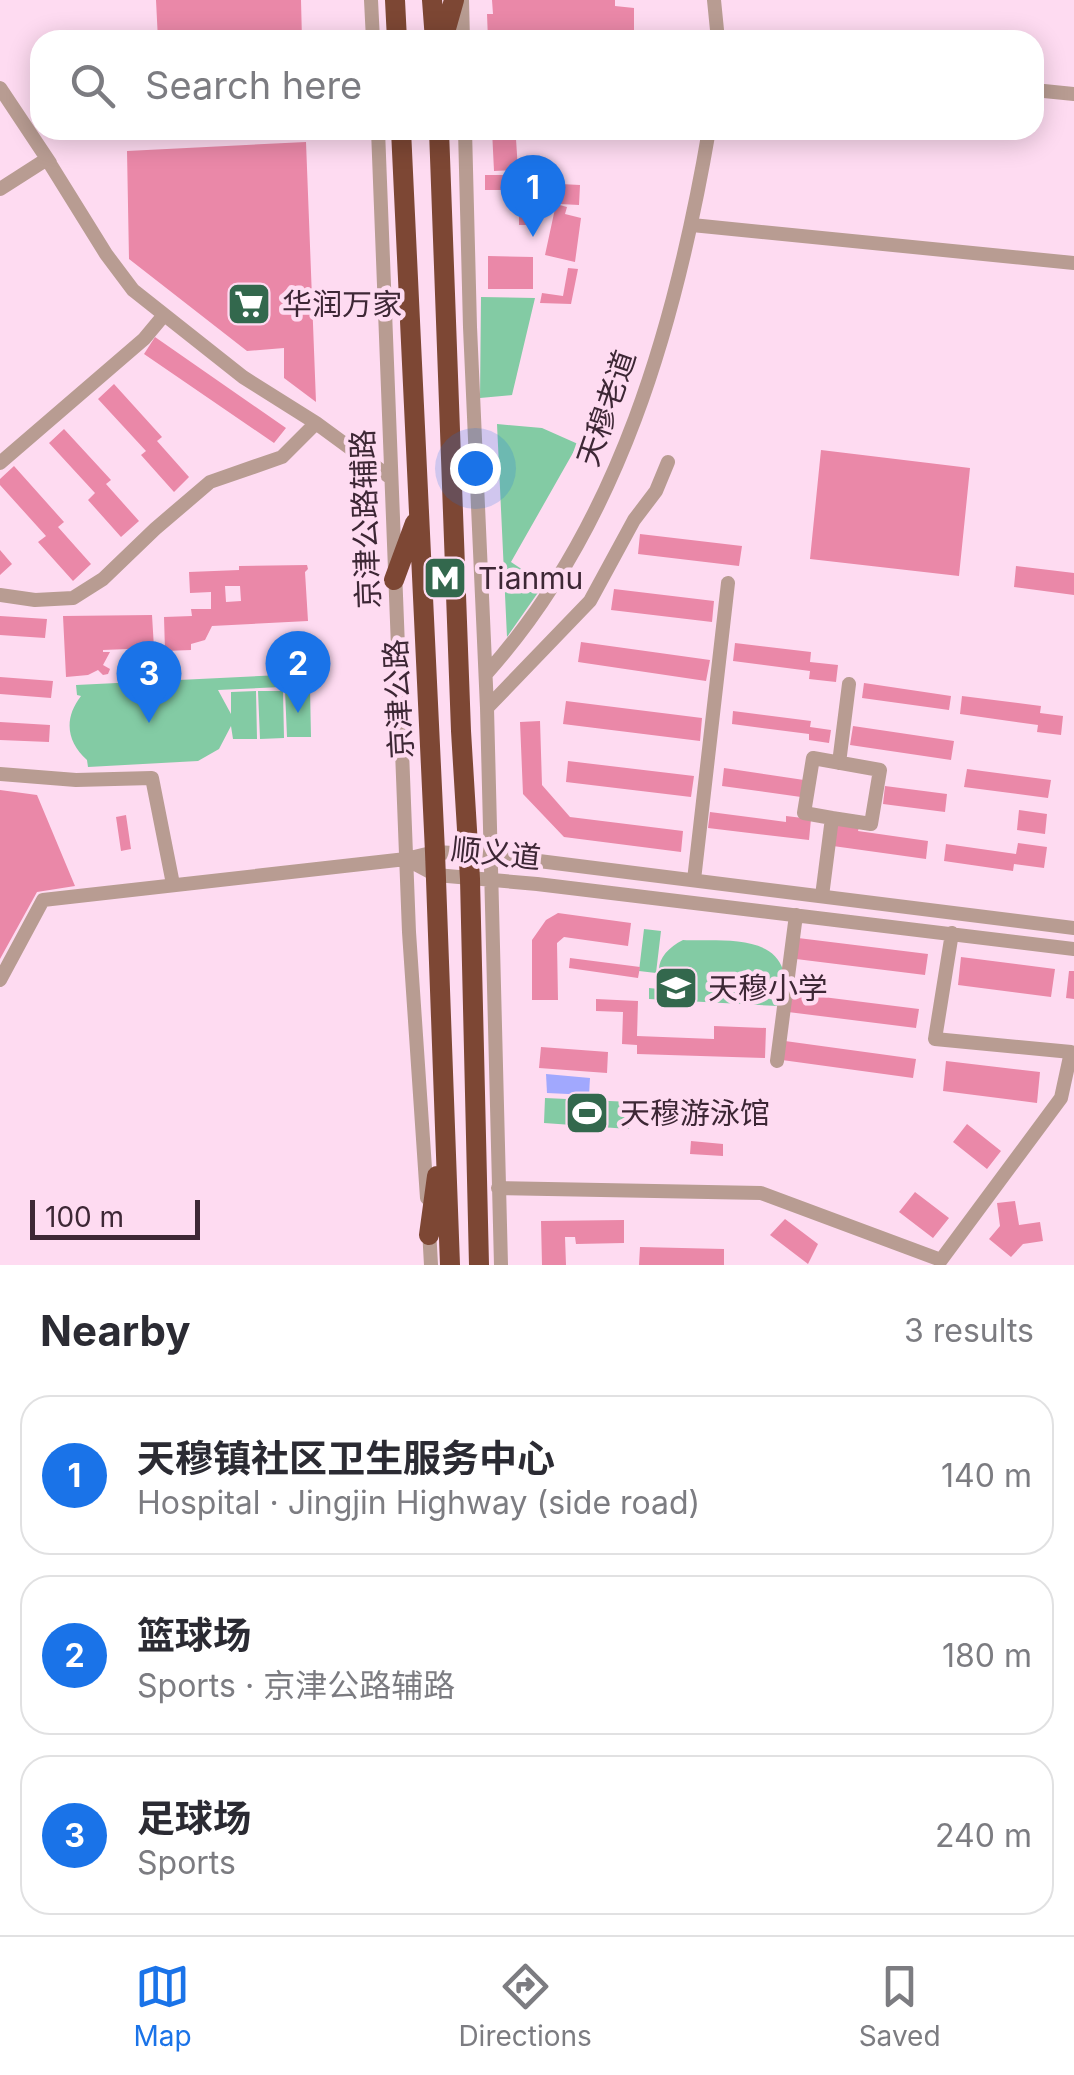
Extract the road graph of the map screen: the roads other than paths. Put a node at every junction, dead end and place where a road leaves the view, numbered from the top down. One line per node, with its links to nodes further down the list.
1 (371, 0): 8 (street)
2 (396, 0): 9 (highway)
3 (432, 0): 10 (highway)
4 (446, 0): 11 (highway)
5 (454, 0): 12 (highway)
6 (462, 0): 13 (street)
7 (714, 0): 14 (street)
8 (372, 30)
9 (397, 30)
10 (444, 30)
11 (447, 30)
12 (448, 30)
13 (450, 30)
14 (717, 30)
15 (0, 88): 18 (street)
16 (1044, 91): 17 (street)
17 (1074, 94)
18 (30, 134)
19 (34, 140): 25 (street)
20 (378, 140): 35 (street, 京津公路辅路)
21 (401, 140): 36 (highway, 京津公路)
22 (439, 140): 29 (highway, 京津公路)
23 (465, 140): 31 (street)
24 (706, 140): 27 (street, 天穆老道)
25 (48, 161): 26 (street); 30 (street)
26 (0, 189)
27 (692, 225): 28 (street); 40 (street, 天穆老道)
28 (1074, 264)
29 (443, 267): 31 (street); 47 (highway, 京津公路)
30 (164, 315): 32 (street); 34 (street)
31 (473, 371): 40 (street)
32 (316, 423): 35 (street); 39 (street)
33 (668, 462): 42 (street)
34 (0, 463)
35 (390, 478): 37 (street, 京津公路辅路)
36 (419, 512): 37 (highway); 46 (highway, 京津公路)
37 (394, 580): 49 (street, 京津公路辅路)
38 (728, 583): 52 (street)
39 (0, 595)
40 (486, 674): 42 (street)
41 (850, 684): 43 (street)
42 (487, 708): 48 (street)
43 (839, 763): 45 (street); 45 (street)
44 (0, 774): 53 (street)
45 (832, 818): 55 (street)
46 (435, 852): 47 (street, 顺义道); 49 (street, 顺义道); 50 (highway, 京津公路)
47 (469, 853): 48 (street, 顺义道); 51 (highway, 京津公路)
48 (491, 856): 51 (street); 52 (street, 顺义道)
49 (406, 859): 50 (street, 顺义道); 53 (street); 65 (street, 京津公路辅路)
50 (436, 875): 51 (street, 顺义道); 63 (highway, 京津公路)
51 (481, 879): 56 (street, 顺义道); 64 (street); 67 (highway, 京津公路)
52 (694, 880): 54 (street, 顺义道)
53 (173, 884): 60 (street)
54 (792, 892): 55 (street, 顺义道); 56 (street)
55 (822, 896): 57 (street, 顺义道)
56 (792, 914): 58 (street, 顺义道); 61 (street)
57 (1074, 928)
58 (952, 933): 59 (street, 顺义道); 62 (street)
59 (1074, 949)
60 (0, 980)
61 (777, 1061)
62 (1068, 1102): 66 (street)
63 (444, 1119): 65 (highway); 69 (highway, 京津公路)
64 (498, 1188): 66 (street); 70 (street)
65 (429, 1236): 68 (street, 京津公路辅路)
66 (945, 1262)
67 (480, 1263)
68 (430, 1265)
69 (450, 1265)
70 (501, 1265)

